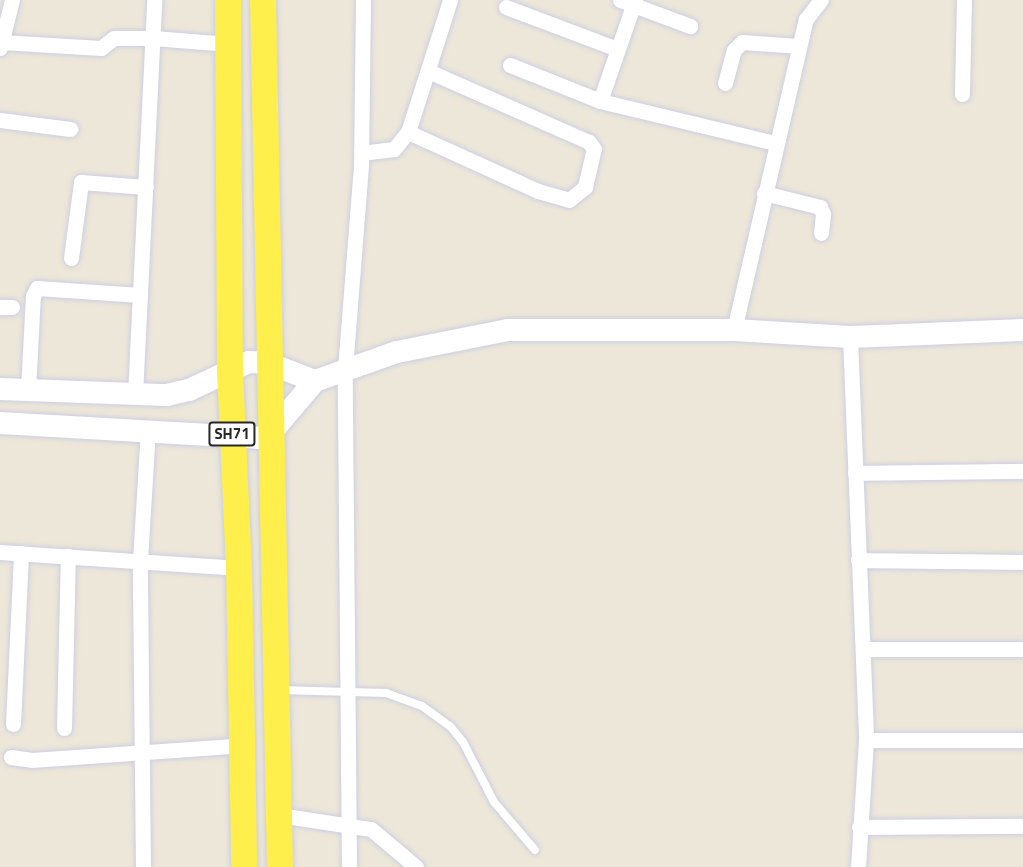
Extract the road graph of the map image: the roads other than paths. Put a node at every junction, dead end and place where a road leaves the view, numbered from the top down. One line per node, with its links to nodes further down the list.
1 (12, 0): 14 (street)
2 (154, 0): 12 (street)
3 (228, 0): 13 (main road, SH71)
4 (263, 0): 35 (main road, SH71)
5 (363, 0): 26 (street)
6 (450, 0): 18 (street)
7 (821, 0): 15 (street)
8 (964, 0): 20 (street)
9 (630, 2): 11 (street); 16 (street)
10 (506, 7): 16 (street)
11 (690, 26)
12 (153, 38): 13 (street); 14 (street); 27 (street)
13 (229, 44): 37 (main road, SH71)
14 (1, 45)
15 (799, 46): 19 (street); 25 (street)
16 (617, 49): 21 (street)
17 (510, 65): 21 (street)
18 (428, 71): 24 (street); 24 (street)
19 (724, 83)
20 (962, 94)
21 (600, 101): 25 (street)
22 (0, 120): 23 (street)
23 (70, 129)
24 (408, 132): 26 (street)
25 (775, 143): 28 (street)
26 (361, 153): 36 (street)
27 (146, 188): 30 (street); 31 (street)
28 (764, 193): 29 (street); 32 (street)
29 (821, 233)
30 (70, 258)
31 (140, 295): 40 (street); 41 (street)
32 (734, 330): 34 (street); 36 (street)
33 (1023, 330): 34 (street)
34 (850, 337): 47 (street)
35 (268, 363): 37 (street); 38 (street); 44 (main road, SH71)
36 (345, 369): 38 (street); 58 (street)
37 (230, 371): 41 (street); 45 (main road, SH71)
38 (315, 381): 44 (street)
39 (0, 389): 40 (street)
40 (28, 390): 41 (street)
41 (135, 395)
42 (0, 423): 43 (street)
43 (148, 431): 45 (street); 51 (street)
44 (269, 435): 45 (street); 57 (main road, SH71)
45 (233, 438): 54 (main road, SH71)
46 (1023, 471): 47 (street)
47 (855, 473): 52 (street)
48 (0, 552): 49 (street)
49 (21, 553): 50 (street); 59 (street)
50 (68, 556): 51 (street); 60 (street)
51 (140, 560): 54 (street); 64 (street)
52 (858, 560): 53 (street); 55 (street)
53 (1023, 562)
54 (239, 568): 63 (main road, SH71)
55 (863, 649): 56 (street); 61 (street)
56 (1023, 649)
57 (276, 690): 58 (lane); 66 (main road, SH71)
58 (348, 692): 67 (street); 70 (lane)
59 (13, 724)
60 (64, 728)
61 (866, 740): 62 (street); 69 (street)
62 (1023, 740)
63 (244, 745): 64 (street); 72 (main road, SH71)
64 (144, 750): 65 (street); 71 (street)
65 (11, 756)
66 (279, 815): 67 (street); 73 (main road, SH71)
67 (349, 823): 74 (street); 75 (street)
68 (1022, 826): 69 (street)
69 (859, 827): 76 (street)
70 (535, 850)
71 (143, 867)
72 (244, 867)
73 (280, 867)
74 (349, 867)
75 (416, 867)
76 (858, 867)

